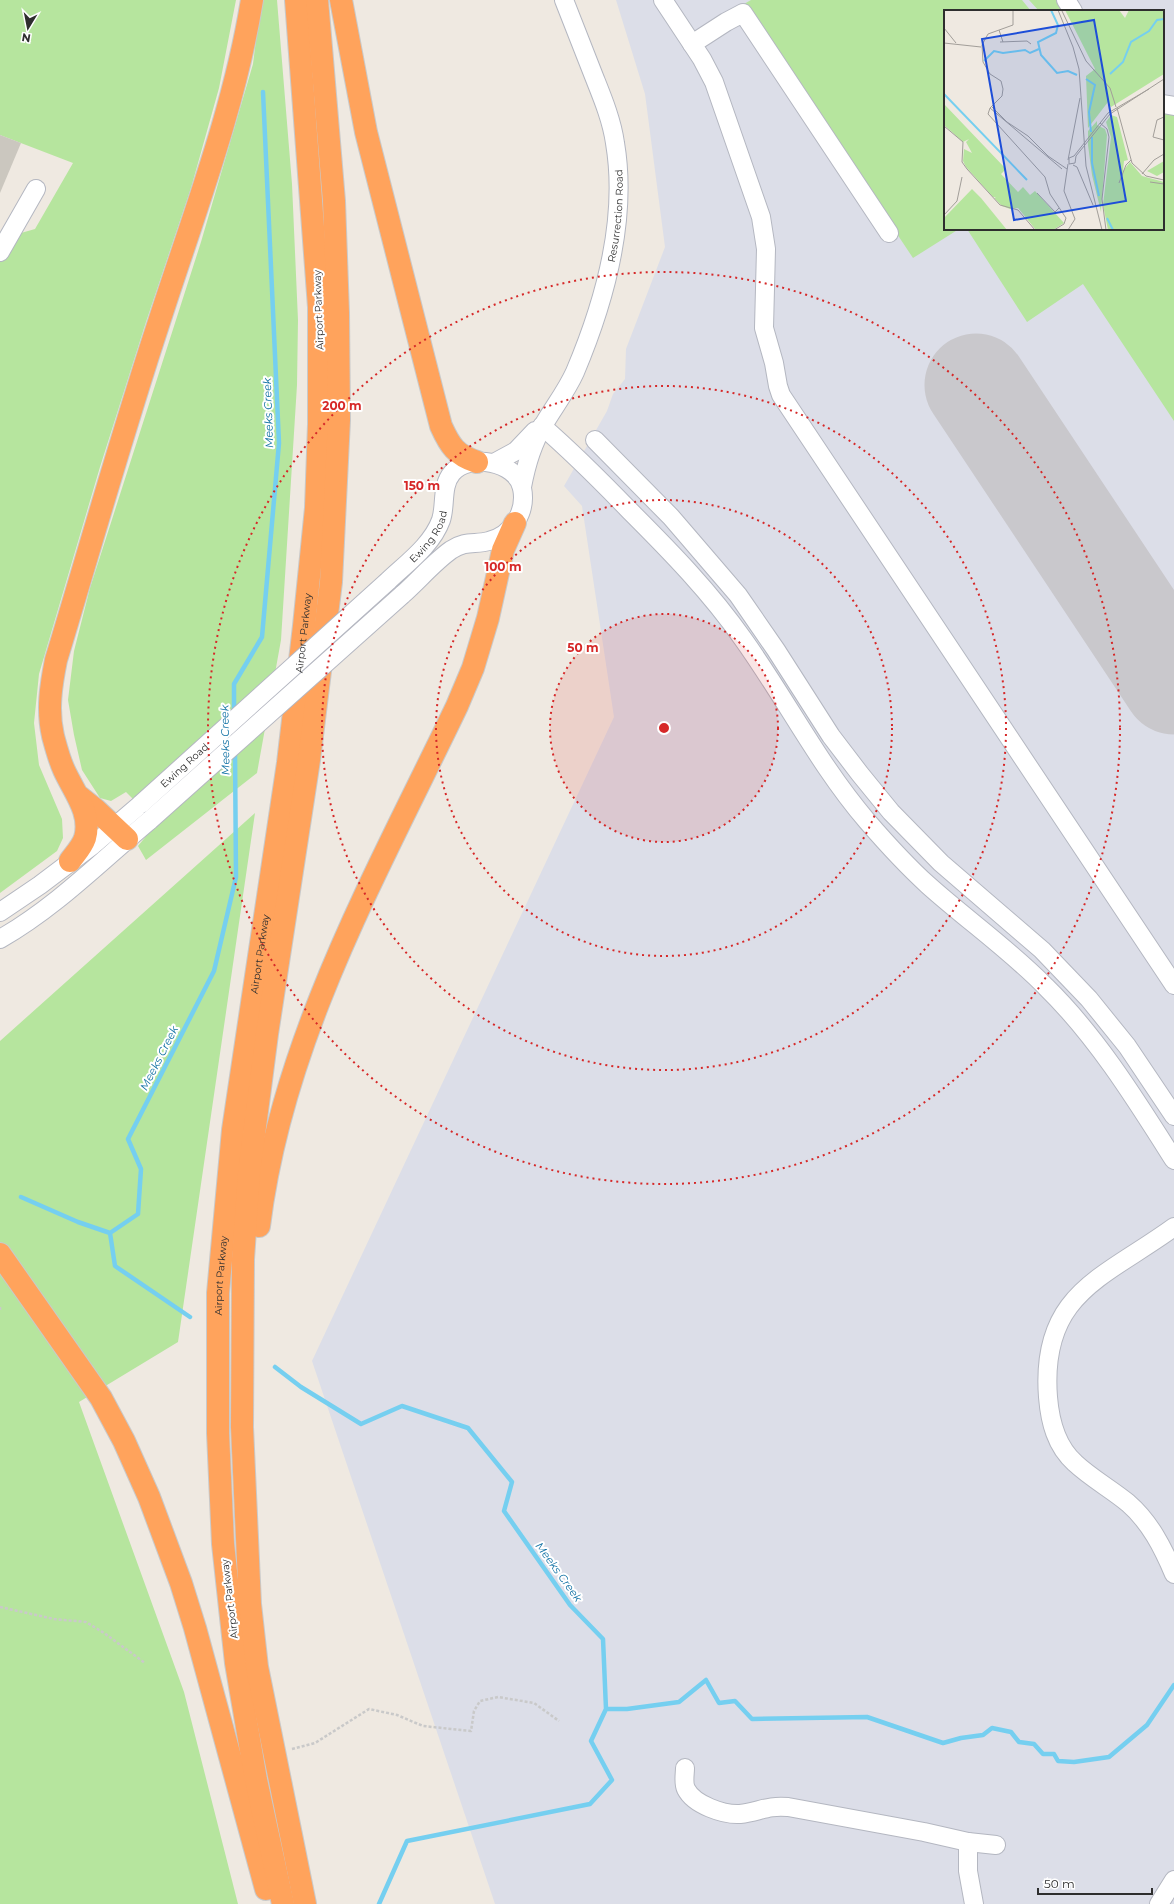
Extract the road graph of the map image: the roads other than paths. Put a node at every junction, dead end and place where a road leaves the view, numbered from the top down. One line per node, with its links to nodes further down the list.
1 (252, 0): 20 (highway)
2 (296, 0): 37 (highway, Airport Parkway)
3 (317, 0): 30 (highway, Airport Parkway)
4 (341, 0): 17 (highway)
5 (564, 0): 15 (street, Resurrection Road)
6 (663, 0): 9 (street)
7 (1066, 0): 8 (street)
8 (1072, 10)
9 (692, 44): 13 (street); 25 (street)
10 (1164, 104): 11 (street)
11 (1174, 106)
12 (36, 189): 14 (street)
13 (889, 233)
14 (0, 252)
15 (542, 426): 17 (street, Resurrection Road); 18 (street, Resurrection Road); 27 (street)
16 (595, 440): 26 (street)
17 (485, 462): 18 (street); 21 (street, Ewing Road, bridge)
18 (522, 487): 19 (street, Ewing Road)
19 (515, 523): 21 (street, Ewing Road, bridge); 30 (highway)
20 (80, 797): 21 (highway); 22 (highway)
21 (121, 833): 22 (street, Ewing Road); 24 (street, Ewing Road)
22 (70, 861): 23 (street, Ewing Road)
23 (0, 912)
24 (0, 939)
25 (1174, 986)
26 (1174, 1116)
27 (1174, 1160)
28 (1174, 1227): 31 (street)
29 (0, 1254): 36 (highway)
30 (242, 1360): 38 (highway, Airport Parkway)
31 (1174, 1574)
32 (686, 1768): 33 (street)
33 (968, 1842): 34 (street); 39 (street)
34 (996, 1845)
35 (1174, 1880): 40 (street)
36 (270, 1904)
37 (284, 1904)
38 (305, 1904)
39 (974, 1904)
40 (1159, 1904)

